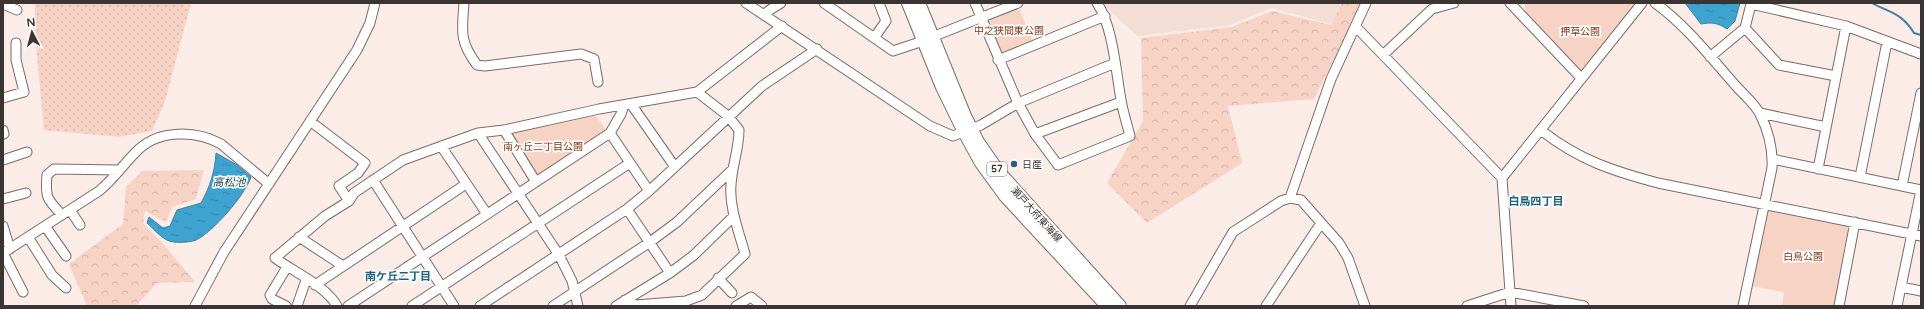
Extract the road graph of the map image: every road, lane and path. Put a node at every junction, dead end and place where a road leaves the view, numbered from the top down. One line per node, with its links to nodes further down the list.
1 (375, 3): 47 (street)
2 (464, 3): 38 (street)
3 (746, 3): 18 (street)
4 (781, 3): 18 (street)
5 (824, 3): 26 (street)
6 (879, 3): 26 (street)
7 (908, 3): 27 (main road, 瀬戸大府東海線 / 57)
8 (919, 3): 27 (main road, 瀬戸大府東海線 / 57)
9 (975, 3): 21 (street)
10 (1018, 3): 21 (street)
11 (1097, 3): 20 (street)
12 (1366, 3): 24 (street)
13 (1454, 3): 32 (street)
14 (1510, 3): 37 (street)
15 (1642, 3): 37 (street)
16 (1655, 3): 33 (street)
17 (3, 4): 19 (street)
18 (766, 9): 22 (street)
19 (17, 10)
20 (1105, 16): 34 (street); 35 (street)
21 (982, 17): 27 (street); 34 (street)
22 (782, 26): 30 (street); 39 (street)
23 (1846, 26): 25 (street); 28 (street); 36 (street)
24 (1356, 27): 32 (street); 75 (street)
25 (1745, 28): 33 (street); 36 (street)
26 (874, 38): 27 (street)
27 (928, 39): 51 (main road, 瀬戸大府東海線 / 57)
28 (1887, 42): 31 (street); 64 (street)
29 (16, 43): 41 (street)
30 (817, 49): 46 (street); 51 (street)
31 (1921, 54)
32 (1383, 55): 65 (street)
33 (1710, 57): 45 (street)
34 (998, 60): 43 (street)
35 (1115, 63): 42 (street); 43 (street)
36 (1836, 76): 48 (street)
37 (1581, 78): 50 (street)
38 (598, 82)
39 (697, 92): 44 (street); 46 (street)
40 (1921, 93): 70 (street)
41 (3, 98)
42 (1121, 102): 54 (street); 54 (street)
43 (1018, 103): 51 (street); 54 (street)
44 (628, 104): 49 (street); 53 (street); 60 (street)
45 (1760, 113): 48 (street); 57 (street)
46 (728, 116): 60 (street); 61 (street)
47 (310, 121): 68 (street); 77 (street)
48 (1826, 128): 62 (street)
49 (504, 130): 52 (street); 67 (street)
50 (1542, 130): 65 (street); 78 (street)
51 (968, 131): 127 (main road, 瀬戸大府東海線 / 57); 128 (main road, 瀬戸大府東海線 / 57)
52 (478, 133): 55 (street); 74 (street)
53 (610, 133): 59 (street); 67 (street)
54 (1035, 134)
55 (441, 146): 66 (street); 69 (street)
56 (27, 152): 58 (street)
57 (1772, 159): 62 (street); 78 (street)
58 (3, 160)
59 (630, 163): 72 (street); 84 (street)
60 (675, 167): 72 (street)
61 (733, 169): 82 (street); 94 (street)
62 (1818, 169): 64 (street)
63 (120, 170): 68 (street); 80 (street); 80 (street)
64 (1860, 177): 70 (street)
65 (1502, 178): 111 (street)
66 (373, 180): 77 (street); 88 (street)
67 (536, 182): 74 (street)
68 (269, 184): 115 (street)
69 (466, 184): 81 (street); 88 (street)
70 (1902, 186): 71 (street)
71 (1921, 190): 90 (street)
72 (649, 191): 79 (street)
73 (26, 193): 76 (street)
74 (518, 194): 81 (street); 84 (street)
75 (1290, 198): 86 (street); 129 (street)
76 (3, 199)
77 (349, 201): 93 (street)
78 (1765, 205): 83 (street); 135 (street)
79 (627, 209): 94 (street); 96 (street)
80 (66, 212): 85 (street); 87 (street)
81 (487, 214): 98 (street)
82 (734, 216): 101 (street); 102 (street)
83 (1855, 222): 90 (street); 136 (street)
84 (537, 223): 96 (street); 105 (street)
85 (80, 224)
86 (1321, 224): 130 (street); 131 (street)
87 (45, 226): 92 (street); 97 (street)
88 (403, 227): 98 (street); 99 (street)
89 (4, 231): 95 (street)
90 (1911, 234): 91 (street); 106 (street)
91 (1921, 236)
92 (28, 237): 95 (street); 107 (street)
93 (299, 237): 99 (street); 100 (street)
94 (650, 242): 101 (street); 110 (street)
95 (5, 252): 109 (street)
96 (559, 255): 110 (street); 122 (street)
97 (66, 256)
98 (422, 256): 105 (street); 119 (street)
99 (343, 266): 104 (street)
100 (287, 267): 103 (street); 116 (street)
101 (670, 273): 113 (street)
102 (718, 278): 112 (street); 113 (street)
103 (306, 280): 104 (street); 117 (street)
104 (315, 285): 118 (street)
105 (442, 287): 120 (street); 121 (street)
106 (1901, 287): 108 (street); 137 (street)
107 (66, 288)
108 (1921, 291)
109 (24, 292)
110 (575, 292): 123 (street); 124 (street)
111 (1510, 292): 132 (street); 133 (street); 134 (street)
112 (732, 293)
113 (625, 300): 125 (street)
114 (739, 305): 126 (street)
115 (195, 306)
116 (286, 306)
117 (297, 306)
118 (337, 306)
119 (348, 306)
120 (412, 306)
121 (454, 306)
122 (480, 306)
123 (554, 306)
124 (578, 306)
125 (616, 306)
126 (762, 306)
127 (1107, 306)
128 (1120, 306)
129 (1190, 306)
130 (1266, 306)
131 (1365, 306)
132 (1467, 306)
133 (1511, 306)
134 (1584, 306)
135 (1743, 306)
136 (1839, 306)
137 (1897, 306)

